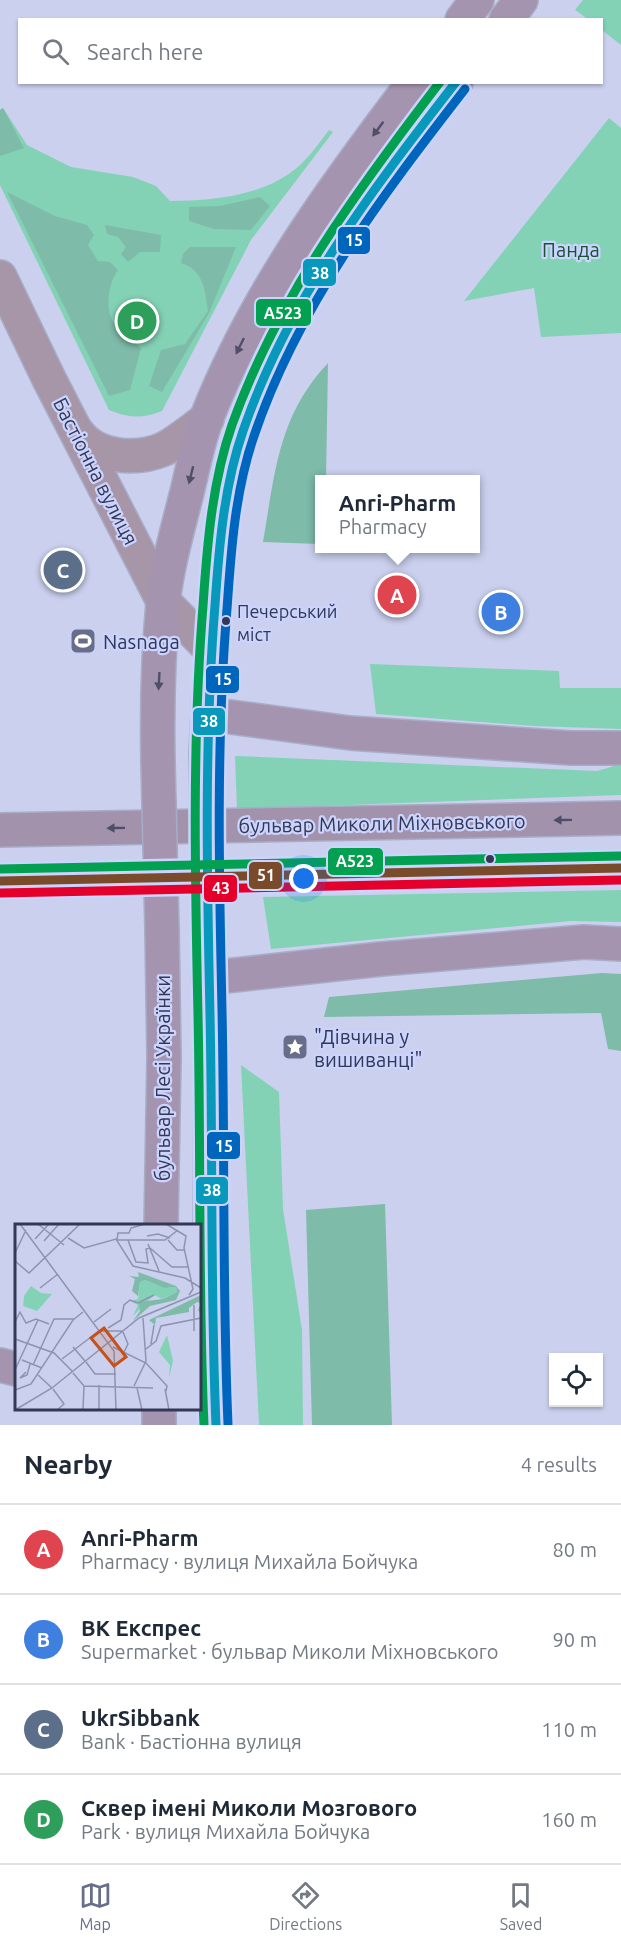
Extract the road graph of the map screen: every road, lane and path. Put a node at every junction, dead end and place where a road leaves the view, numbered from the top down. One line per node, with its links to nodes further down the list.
1 (477, 0): 3 (main road)
2 (521, 0): 4 (main road)
3 (464, 18)
4 (508, 18)
5 (412, 84): 8 (main road, one-way to 8)
6 (454, 84): 11 (main road)
7 (0, 277): 9 (street, Бастіонна вулиця)
8 (207, 418): 9 (street); 10 (main road, one-way to 10)
9 (70, 423): 10 (street, Бастіонна вулиця)
10 (163, 601): 11 (street, Бастіонна вулиця); 20 (main road, бульвар Лесі Українки, one-way to 20, bridge)
11 (211, 650): 12 (main road)
12 (208, 714): 13 (main road); 19 (main road, bridge)
13 (621, 748)
14 (621, 819): 15 (highway, бульвар Миколи Міхновського, one-way to 15)
15 (0, 830)
16 (621, 868): 17 (highway)
17 (0, 881)
18 (621, 944): 19 (main road)
19 (208, 978): 21 (main road)
20 (164, 1057): 21 (main road); 22 (main road, бульвар Лесі Українки)
21 (211, 1059): 25 (main road)
22 (161, 1224)
23 (0, 1365): 24 (main road)
24 (15, 1369)
25 (216, 1425)

